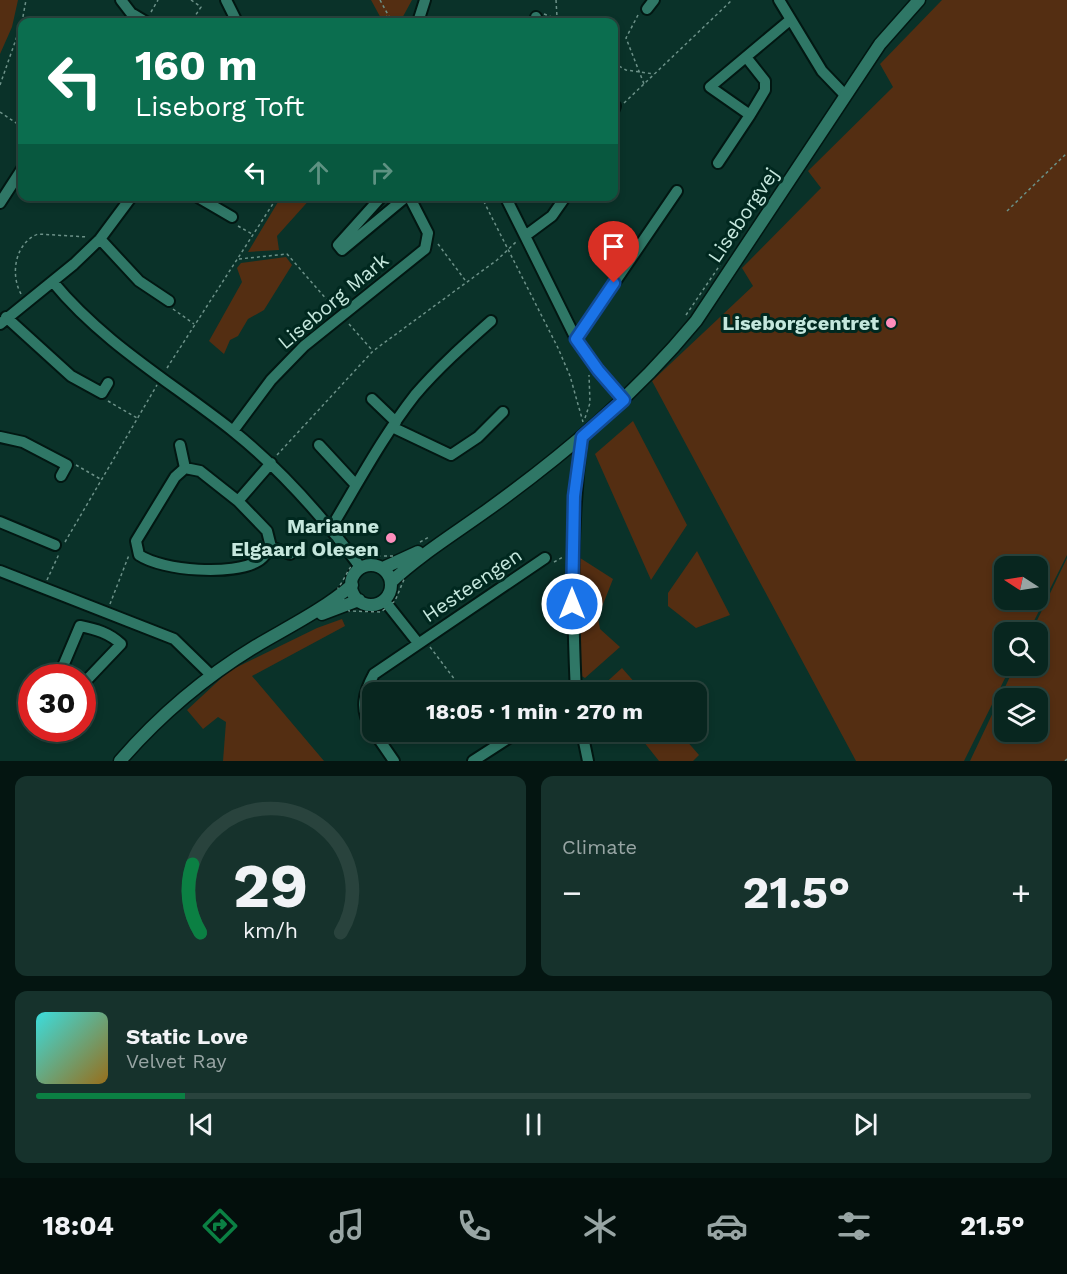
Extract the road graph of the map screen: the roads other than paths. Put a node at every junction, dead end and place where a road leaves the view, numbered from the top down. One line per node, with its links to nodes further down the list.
1 (121, 0): 6 (street)
2 (226, 0): 7 (street)
3 (425, 0): 8 (street)
4 (779, 0): 9 (street)
5 (919, 0): 11 (street, Liseborgvej)
6 (139, 18)
7 (235, 18)
8 (419, 18)
9 (790, 20): 10 (street); 11 (street)
10 (746, 57): 12 (street); 12 (street)
11 (845, 95): 34 (street, Liseborgvej)
12 (750, 115): 13 (street)
13 (718, 163)
14 (18, 175): 23 (street)
15 (677, 190): 31 (street)
16 (128, 201): 26 (street)
17 (205, 201): 24 (street)
18 (378, 201): 19 (street, Liseborg Mark)
19 (402, 201)
20 (411, 201): 37 (street, Liseborg Mark)
21 (508, 201): 25 (street)
22 (562, 201): 25 (street)
23 (0, 203)
24 (232, 217)
25 (525, 236): 31 (street)
26 (100, 239): 27 (street); 28 (street)
27 (53, 282): 29 (street); 37 (street)
28 (169, 301)
29 (3, 320): 32 (street)
30 (491, 321): 36 (street)
31 (576, 339): 34 (street)
32 (105, 388)
33 (372, 399): 36 (street)
34 (624, 400): 39 (street, Liseborgvej)
35 (503, 412): 36 (street)
36 (394, 424): 45 (street)
37 (232, 431): 42 (street)
38 (0, 437): 44 (street)
39 (582, 437): 55 (street, Liseborgvej); 69 (street)
40 (180, 445): 43 (street)
41 (319, 445): 45 (street)
42 (271, 463): 46 (street); 48 (street)
43 (185, 468): 46 (street); 50 (street)
44 (62, 476)
45 (356, 485): 48 (street)
46 (238, 501): 50 (street)
47 (0, 522): 49 (street)
48 (331, 528): 53 (street)
49 (55, 545)
50 (271, 548): 51 (street)
51 (290, 554)
52 (545, 558): 64 (street, Hesteengen)
53 (358, 564): 54 (street); 58 (street)
54 (383, 568): 55 (street, Liseborgvej); 57 (street)
55 (400, 568): 57 (street, Liseborgvej)
56 (0, 571): 62 (street)
57 (391, 582): 61 (street)
58 (352, 585): 59 (street); 60 (street)
59 (343, 599): 60 (street); 67 (street)
60 (359, 600): 61 (street)
61 (387, 603): 64 (street, Hesteengen)
62 (102, 612): 63 (street); 67 (street)
63 (93, 628): 65 (street); 66 (street)
64 (418, 642): 68 (street, Hesteengen)
65 (64, 664)
66 (96, 670)
67 (212, 676): 73 (street)
68 (369, 682)
69 (575, 682)
70 (381, 742): 74 (street, Hesteengen)
71 (502, 742): 75 (street)
72 (584, 742): 76 (street)
73 (120, 761)
74 (394, 761)
75 (473, 761)
76 (588, 761)

